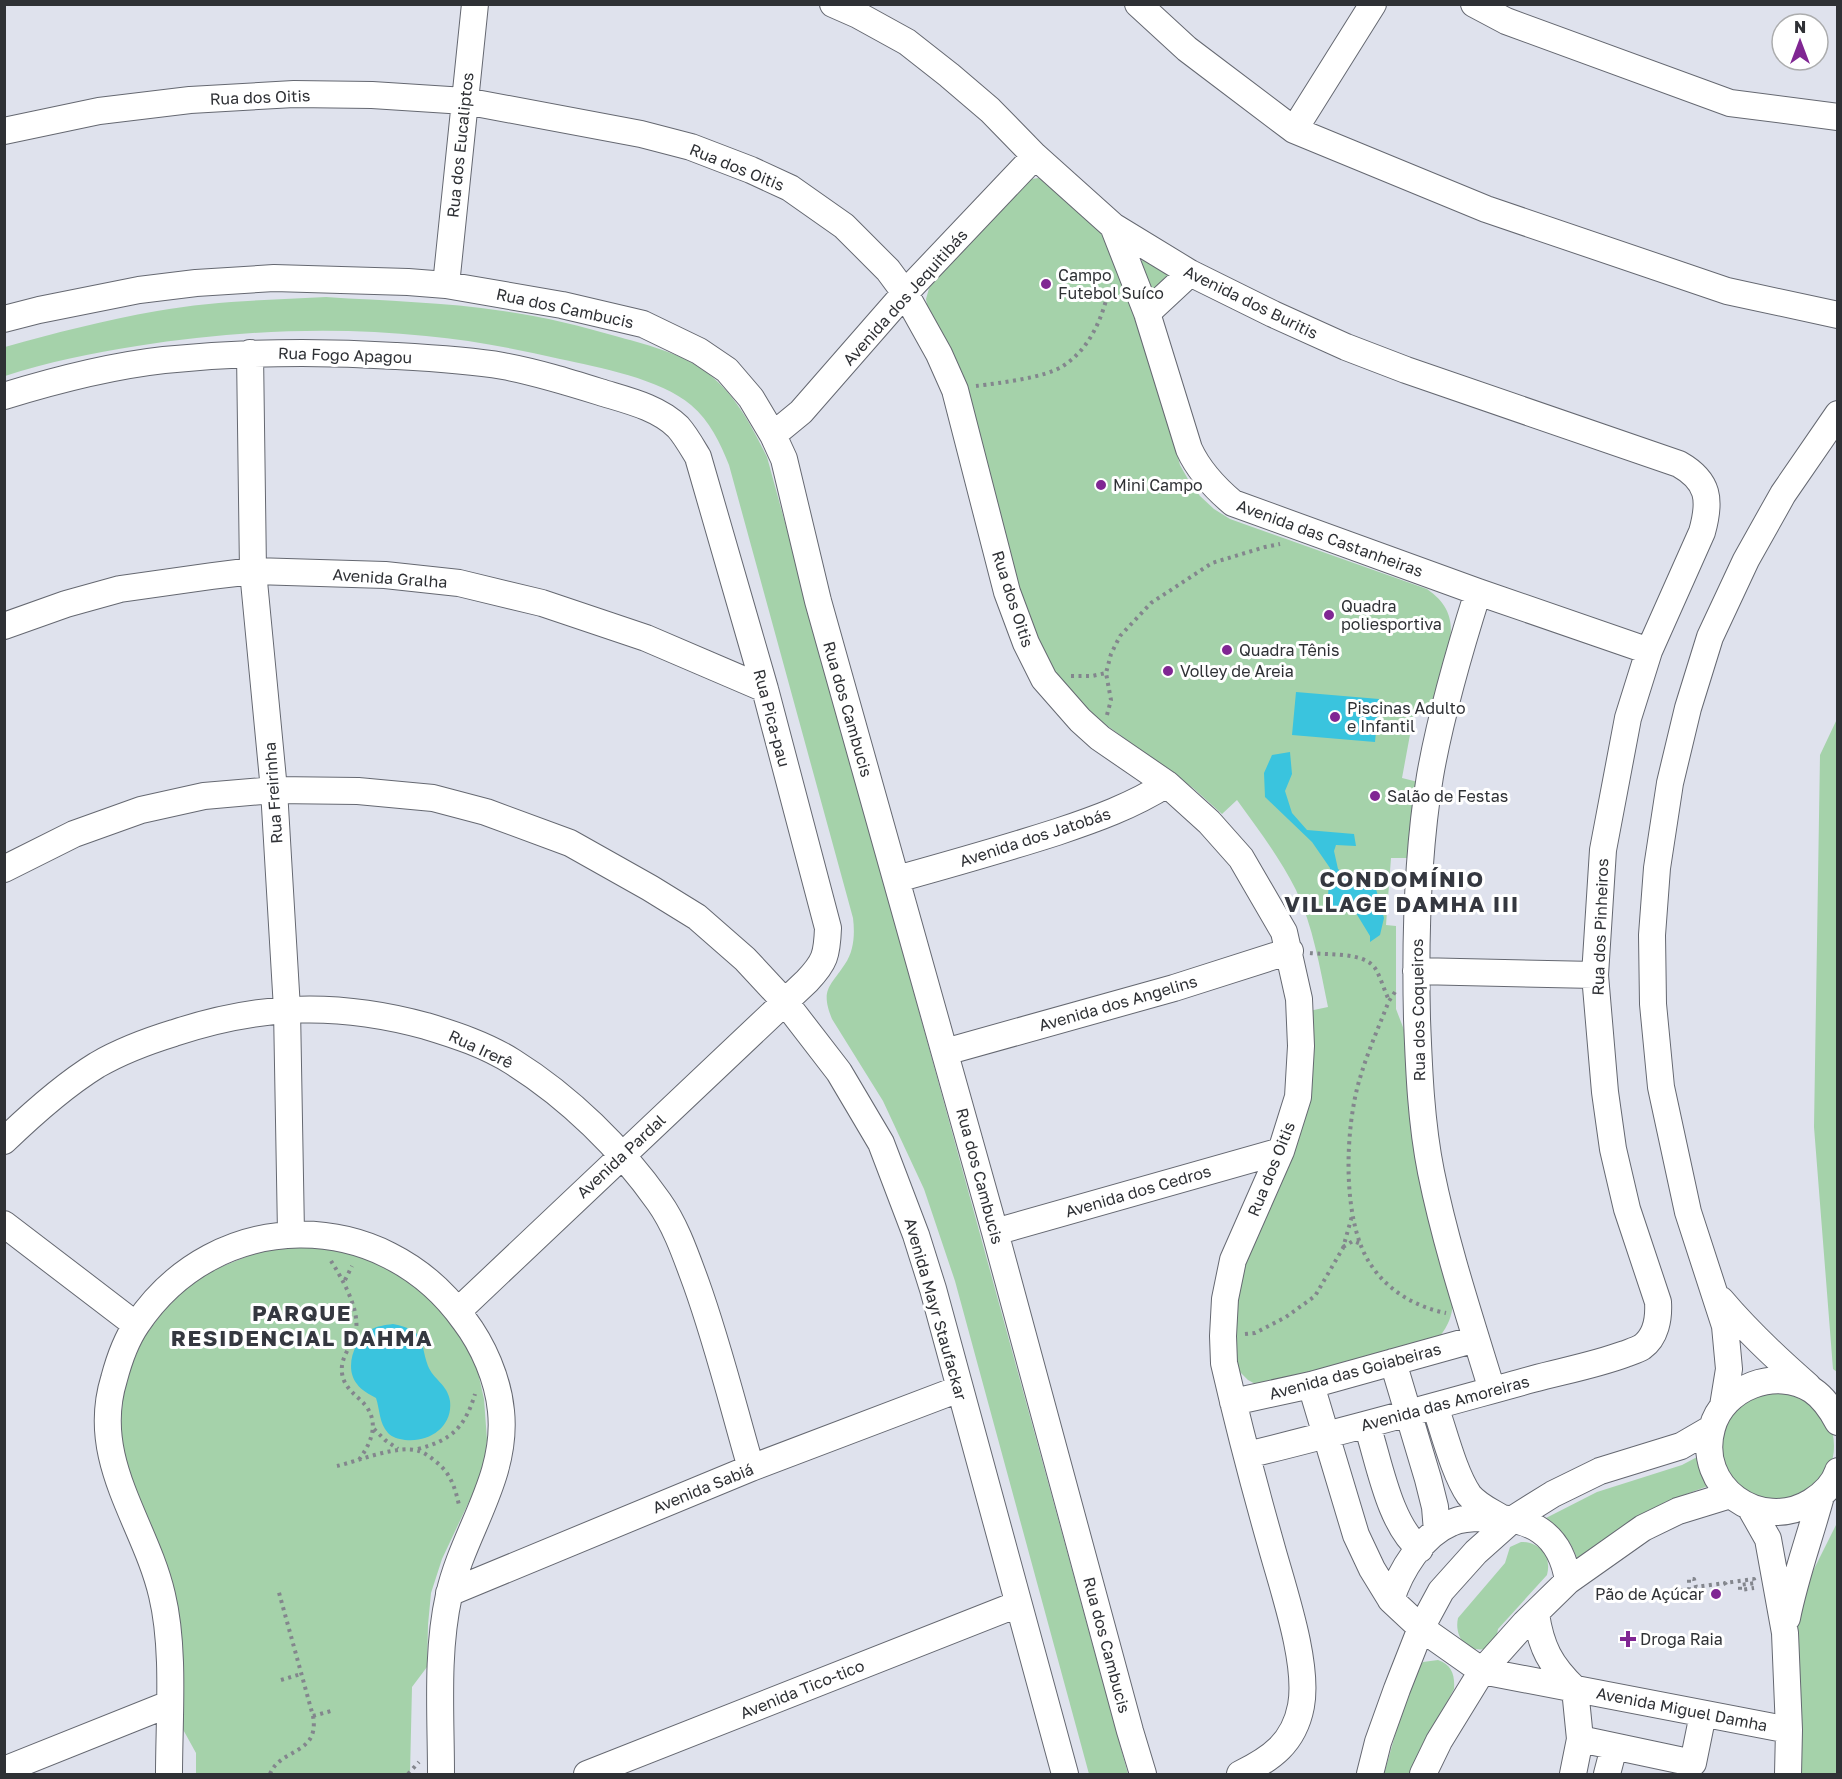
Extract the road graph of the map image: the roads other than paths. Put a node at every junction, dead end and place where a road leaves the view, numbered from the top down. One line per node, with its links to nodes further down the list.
1 (475, 4): 6 (street, Rua dos Eucaliptos)
2 (833, 4): 10 (street, Avenida dos Buritis)
3 (1138, 4): 9 (street)
4 (1373, 4): 9 (street)
5 (1474, 4): 7 (street)
6 (465, 101): 8 (street, Rua dos Oitis); 13 (street, Rua dos Eucaliptos); 14 (street, Rua dos Oitis)
7 (1838, 117)
8 (4, 130)
9 (1294, 130): 16 (street)
10 (1035, 156): 11 (street, Avenida dos Buritis); 14 (street, Avenida dos Jequitibás)
11 (1113, 226): 12 (street, Avenida dos Buritis); 15 (street, Avenida das Castanheiras)
12 (1190, 273): 15 (street); 23 (street, Avenida dos Buritis)
13 (446, 285): 17 (street, Rua dos Cambucis); 22 (street, Rua dos Cambucis)
14 (905, 293): 22 (street, Avenida dos Jequitibás); 29 (street, Rua dos Oitis)
15 (1147, 313): 25 (street, Avenida das Castanheiras)
16 (1838, 315)
17 (4, 319)
18 (250, 353): 19 (street, Rua Fogo Apagou); 21 (street, Rua Fogo Apagou); 24 (street, Rua Freirinha)
19 (4, 396)
20 (1838, 414): 45 (street)
21 (678, 427): 28 (street, Rua Pica-pau)
22 (773, 435): 32 (street, Rua dos Cambucis)
23 (1708, 511): 27 (street, Rua dos Pinheiros)
24 (253, 571): 26 (street, Avenida Gralha); 28 (street, Avenida Gralha); 30 (street, Rua Freirinha)
25 (1478, 592): 27 (street, Avenida das Castanheiras); 34 (street, Rua dos Coqueiros)
26 (4, 626)
27 (1649, 651): 35 (street, Rua dos Pinheiros)
28 (765, 689): 36 (street, Rua Pica-pau)
29 (1167, 784): 32 (street, Avenida dos Jatobás); 33 (street, Rua dos Oitis)
30 (274, 790): 31 (street, Avenida Mayr Staufackar); 36 (street, Avenida Mayr Staufackar); 37 (street, Rua Freirinha)
31 (4, 869)
32 (897, 879): 38 (street, Rua dos Cambucis)
33 (1290, 951): 38 (street, Avenida dos Angelins); 40 (street, Rua dos Oitis)
34 (1416, 971): 35 (street); 48 (street, Rua dos Coqueiros)
35 (1595, 975): 49 (street, Rua dos Pinheiros)
36 (785, 1002): 41 (street, Avenida Pardal); 52 (street, Avenida Mayr Staufackar)
37 (286, 1009): 39 (street, Rua Irerê); 41 (street, Rua Irerê); 44 (street, Rua Freirinha)
38 (945, 1052): 43 (street, Rua dos Cambucis)
39 (4, 1141)
40 (1281, 1151): 43 (street, Avenida dos Cedros); 54 (street, Rua dos Oitis)
41 (621, 1155): 46 (street, Avenida Pardal); 62 (street, Rua Irerê)
42 (4, 1224): 47 (street)
43 (995, 1232): 87 (street, Rua dos Cambucis)
44 (291, 1233): 46 (street); 47 (street)
45 (1715, 1293): 56 (street); 58 (street)
46 (458, 1311): 68 (street)
47 (136, 1325): 76 (street)
48 (1471, 1340): 50 (street, Avenida das Goiabeiras); 53 (street, Rua dos Coqueiros)
49 (1642, 1347): 53 (street, Avenida das Amoreiras)
50 (1393, 1362): 51 (street, Avenida das Goiabeiras); 57 (street)
51 (1311, 1385): 54 (street, Avenida das Goiabeiras); 60 (street)
52 (959, 1389): 62 (street, Avenida Sabiá); 70 (street, Avenida Mayr Staufackar)
53 (1492, 1390): 55 (street, Avenida das Amoreiras)
54 (1233, 1402): 61 (street, Rua dos Oitis)
55 (1436, 1406): 57 (street, Avenida das Amoreiras); 65 (street)
56 (1829, 1406): 58 (street)
57 (1408, 1413): 59 (street, Avenida das Amoreiras); 66 (street)
58 (1717, 1417): 64 (street); 65 (street)
59 (1367, 1425): 60 (street, Avenida das Amoreiras); 66 (street)
60 (1325, 1437): 61 (street, Avenida das Amoreiras); 69 (street)
61 (1247, 1455): 88 (street, Rua dos Oitis)
62 (751, 1468): 68 (street, Avenida Sabiá)
63 (1833, 1480): 64 (street); 73 (street)
64 (1741, 1502): 67 (street); 73 (street)
65 (1507, 1518): 66 (street); 67 (street); 72 (street)
66 (1428, 1540): 69 (street)
67 (1568, 1581): 71 (street)
68 (449, 1593): 84 (street)
69 (1391, 1600): 72 (street)
70 (1018, 1604): 85 (street, Avenida Tico-tico); 86 (street, Avenida Mayr Staufackar)
71 (1536, 1614): 74 (street); 75 (street, Avenida Miguel Damha)
72 (1421, 1628): 74 (street); 89 (street)
73 (1785, 1633): 78 (street)
74 (1482, 1671): 75 (street, Avenida Miguel Damha); 90 (street)
75 (1575, 1689): 77 (street, Avenida Miguel Damha); 79 (street)
76 (169, 1704): 82 (street); 83 (street)
77 (1703, 1714): 78 (street, Avenida Miguel Damha); 81 (street)
78 (1789, 1730): 94 (street)
79 (1580, 1739): 80 (street); 91 (street)
80 (1624, 1749): 81 (street); 92 (street); 93 (street)
81 (1692, 1769)
82 (4, 1770)
83 (169, 1774)
84 (441, 1774)
85 (587, 1774)
86 (1065, 1774)
87 (1143, 1774)
88 (1240, 1774)
89 (1370, 1774)
90 (1423, 1774)
91 (1574, 1774)
92 (1607, 1774)
93 (1645, 1774)
94 (1788, 1774)

